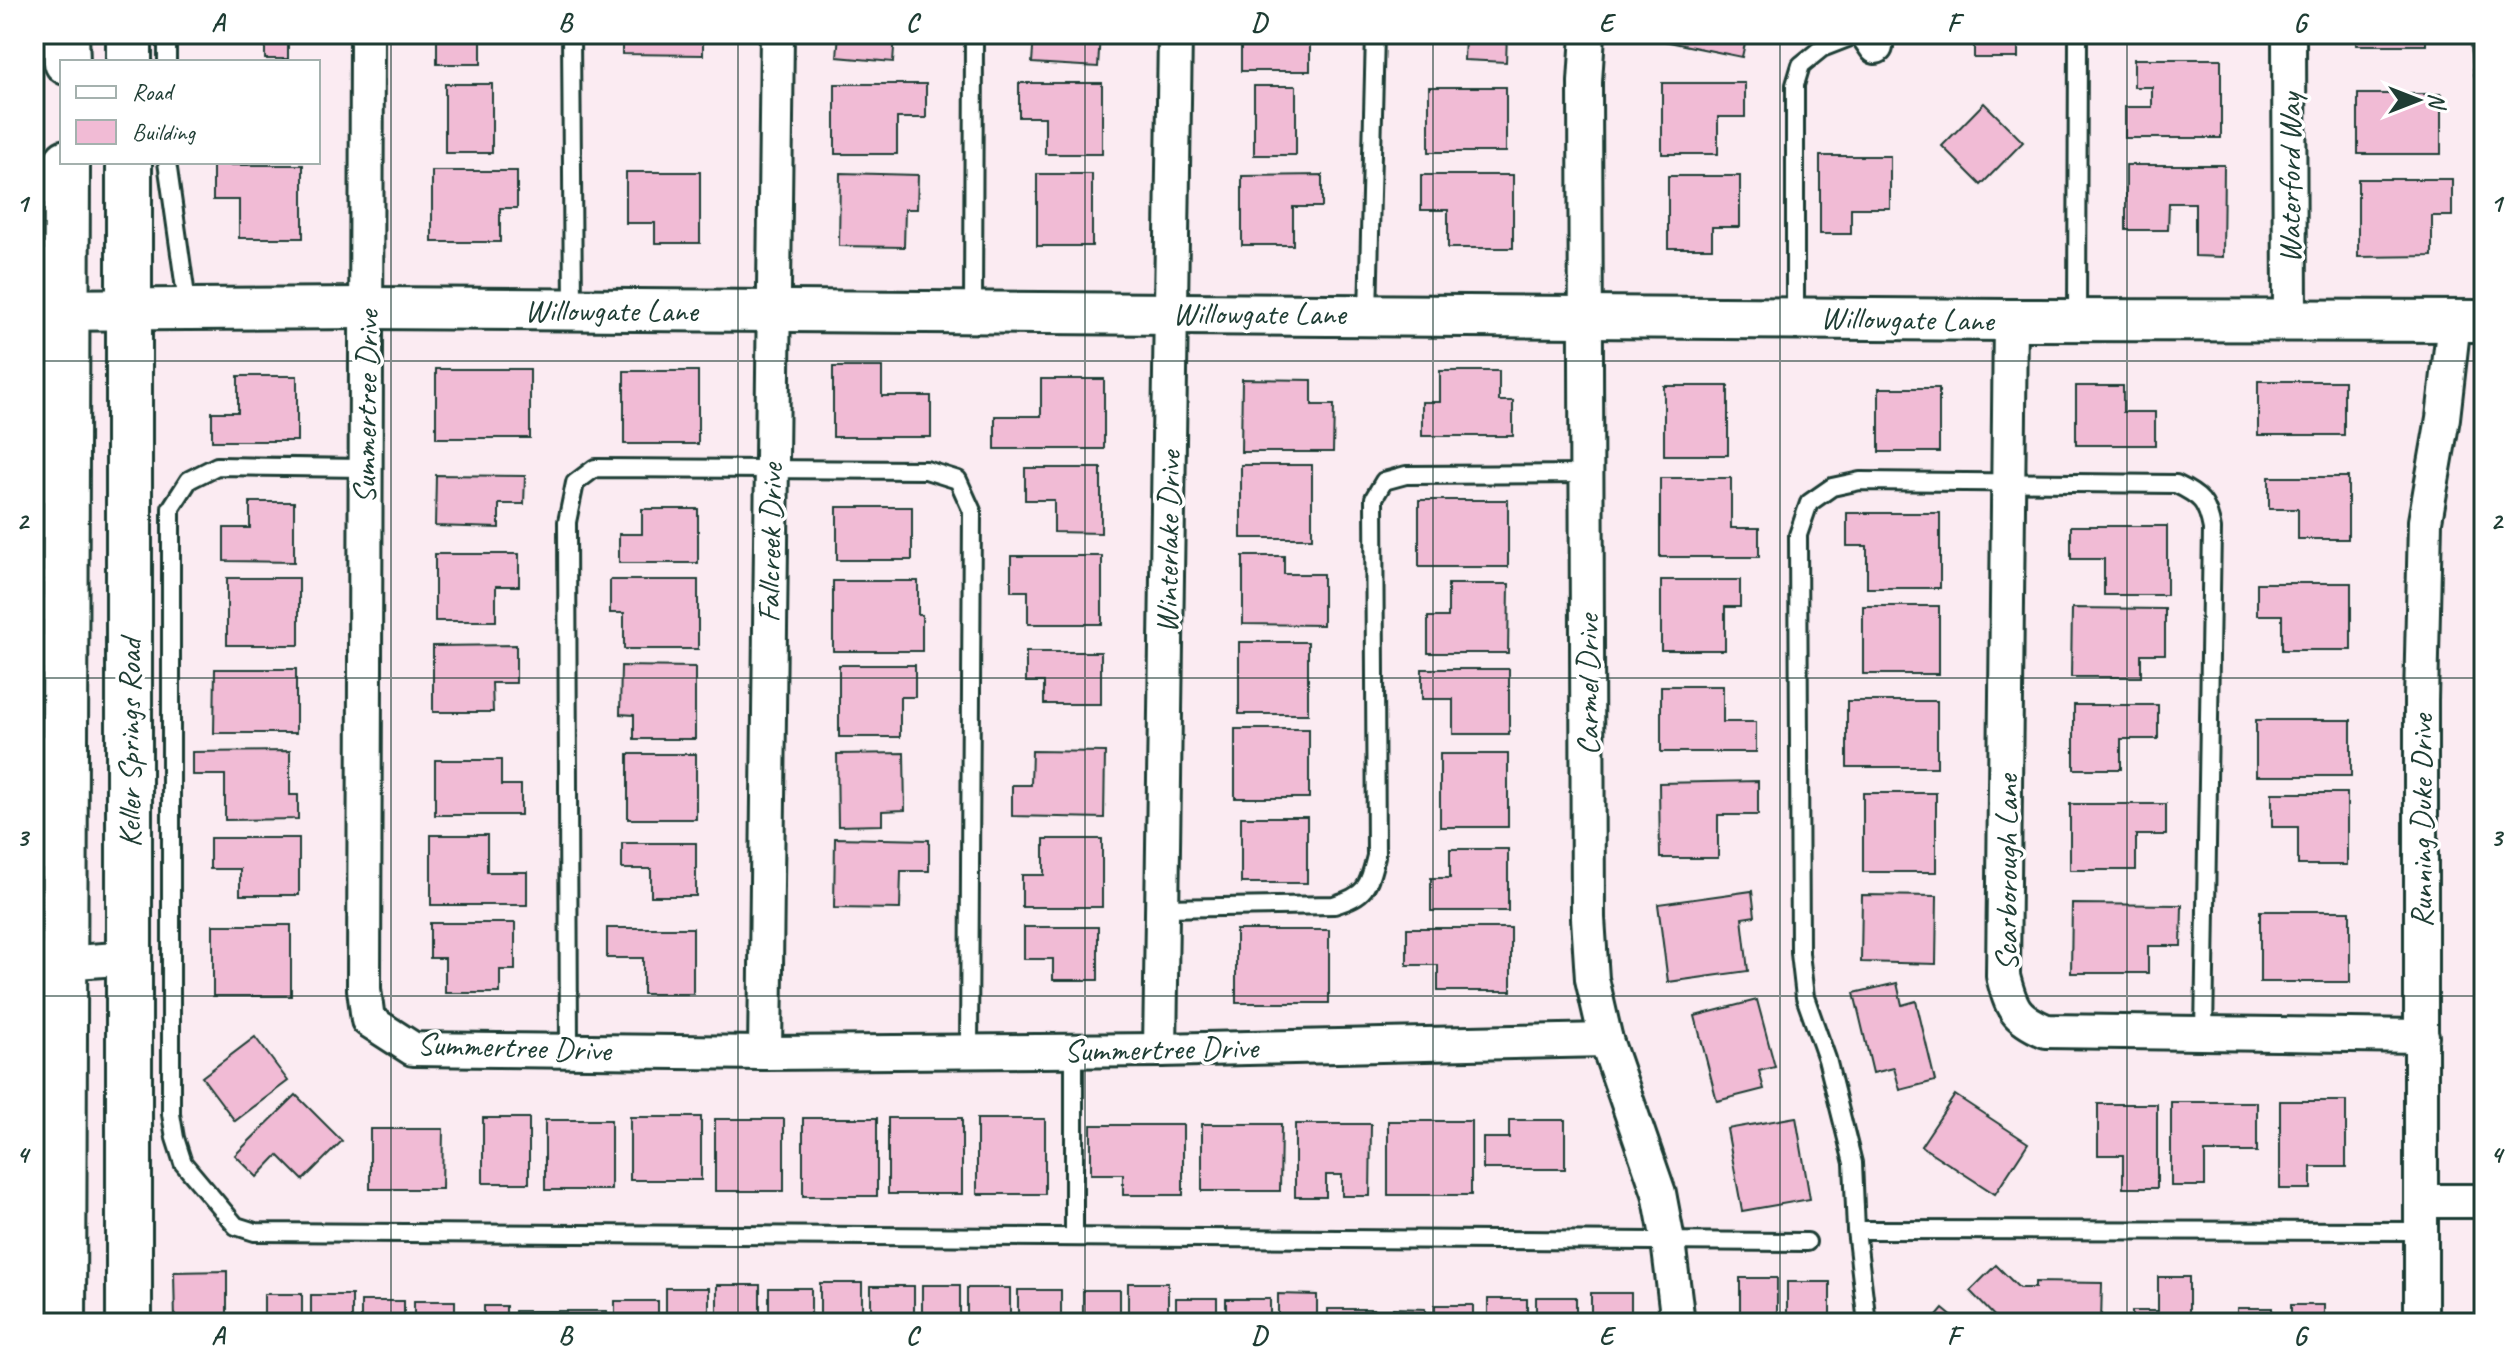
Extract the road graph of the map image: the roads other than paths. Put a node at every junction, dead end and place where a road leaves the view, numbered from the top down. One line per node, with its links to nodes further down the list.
1 (66, 34): 15 (main road)
2 (129, 34): 16 (main road)
3 (167, 34): 17 (lane)
4 (367, 34): 22 (street, Summertree Drive)
5 (571, 34): 26 (lane)
6 (777, 34): 27 (street, Fallcreek Drive)
7 (974, 34): 28 (lane)
8 (1175, 34): 29 (street, Winterlake Drive)
9 (1375, 34): 30 (lane)
10 (1588, 34): 31 (street, Carmel Drive)
11 (2078, 34): 34 (lane)
12 (2289, 34): 36 (street, Waterford Way)
13 (2480, 34): 18 (lane)
14 (1867, 38): 32 (lane)
15 (67, 60)
16 (129, 60)
17 (167, 60)
18 (2484, 73)
19 (67, 164): 23 (main road, Keller Springs Road)
20 (129, 164): 24 (main road, Keller Springs Road)
21 (167, 164): 25 (lane)
22 (368, 308): 25 (street, Willowgate Lane); 26 (street, Willowgate Lane); 37 (street, Summertree Drive)
23 (50, 310): 24 (street, Willowgate Lane); 41 (main road, Keller Springs Road)
24 (129, 310): 25 (street, Willowgate Lane); 43 (main road, Keller Springs Road)
25 (188, 310)
26 (573, 310): 27 (street, Willowgate Lane)
27 (772, 311): 28 (street, Willowgate Lane); 38 (street, Fallcreek Drive)
28 (973, 312): 29 (street, Willowgate Lane)
29 (1171, 312): 30 (street, Willowgate Lane); 42 (street, Winterlake Drive)
30 (1368, 314): 31 (street, Willowgate Lane)
31 (1587, 315): 32 (street, Willowgate Lane); 39 (street, Carmel Drive)
32 (1795, 318): 33 (street, Willowgate Lane)
33 (2010, 320): 34 (street, Willowgate Lane); 40 (street, Scarborough Lane)
34 (2077, 320): 36 (street, Willowgate Lane)
35 (2469, 321): 36 (street, Willowgate Lane); 46 (street, Running Duke Drive)
36 (2290, 322)
37 (366, 468): 49 (street, Summertree Drive); 56 (lane)
38 (771, 469): 49 (lane); 50 (lane); 52 (street, Fallcreek Drive)
39 (1586, 474): 42 (lane); 47 (street, Carmel Drive)
40 (2008, 484): 45 (street, Scarborough Lane); 45 (lane); 55 (lane)
41 (50, 651): 44 (main road, Keller Springs Road)
42 (1162, 908): 48 (street, Winterlake Drive)
43 (131, 958): 44 (street); 60 (main road, Keller Springs Road)
44 (48, 964): 59 (main road, Keller Springs Road)
45 (2204, 1034): 46 (street, Scarborough Lane)
46 (2422, 1036): 54 (street, Running Duke Drive)
47 (1606, 1040): 48 (street, Summertree Drive); 57 (street, Carmel Drive)
48 (1160, 1050): 51 (street, Summertree Drive)
49 (569, 1051): 52 (street, Summertree Drive)
50 (969, 1051): 51 (street, Summertree Drive); 52 (street, Summertree Drive)
51 (1074, 1051): 56 (lane)
52 (765, 1053)
53 (2484, 1201): 54 (street)
54 (2422, 1216): 55 (lane); 63 (street, Running Duke Drive)
55 (1856, 1230): 62 (lane)
56 (1074, 1237): 57 (lane)
57 (1668, 1241): 58 (lane); 61 (street, Carmel Drive)
58 (1807, 1242)
59 (63, 1323)
60 (129, 1323)
61 (1678, 1323)
62 (1867, 1323)
63 (2421, 1323)

